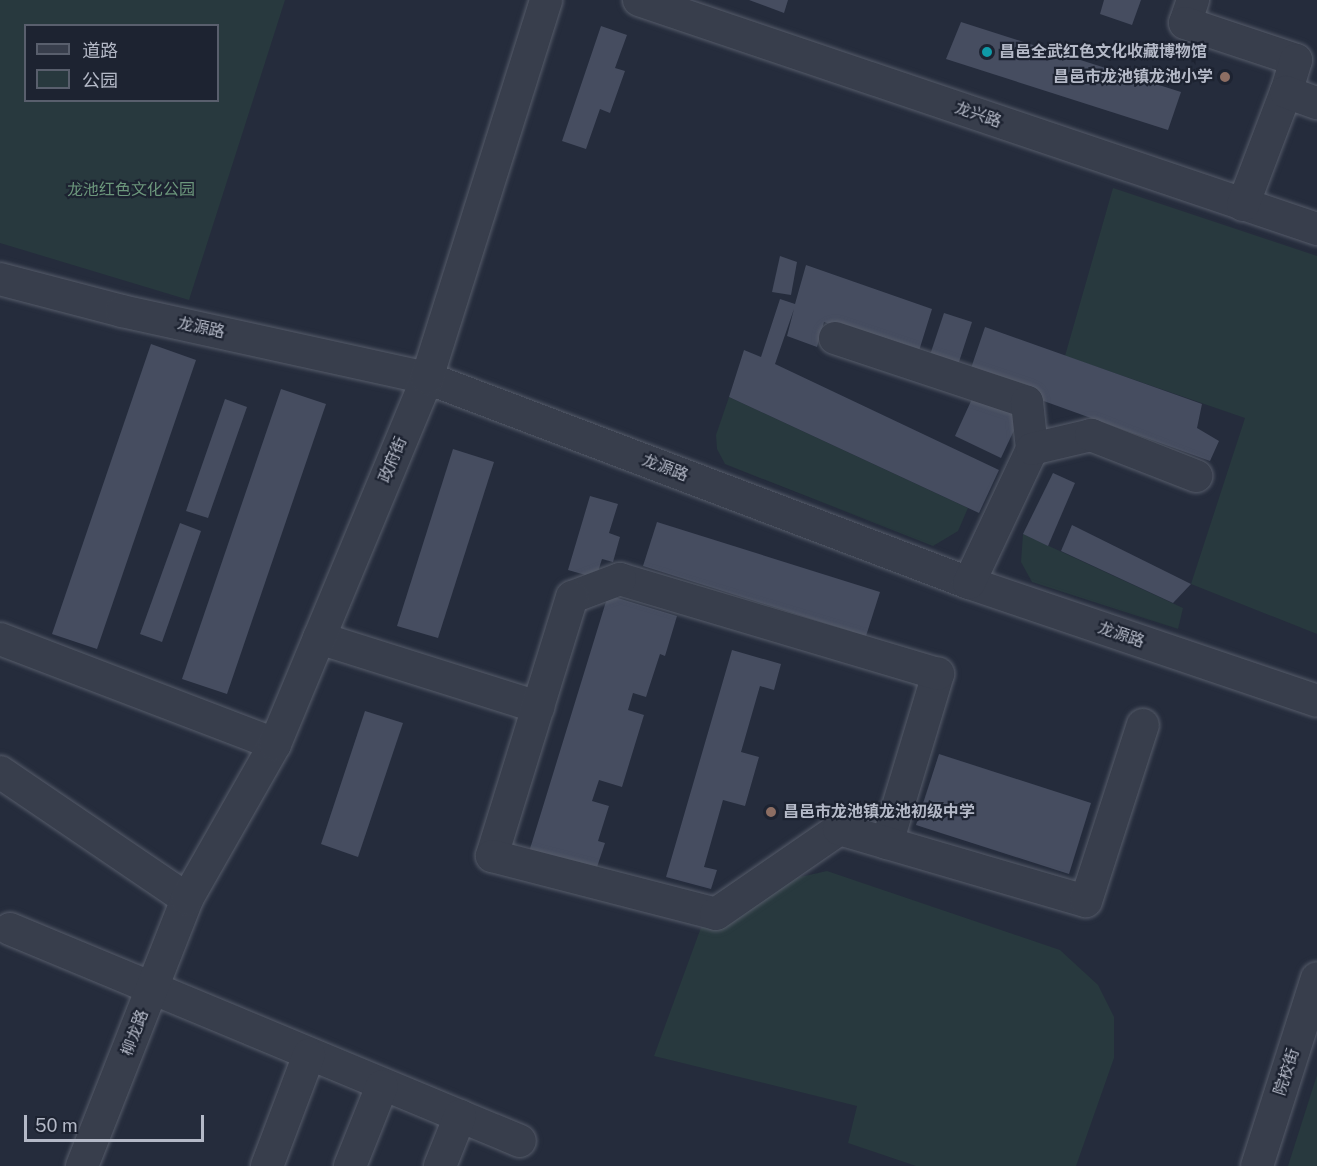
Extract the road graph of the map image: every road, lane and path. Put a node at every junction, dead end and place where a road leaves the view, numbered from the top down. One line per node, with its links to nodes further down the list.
1 (546, 0): 10 (street, 政府街)
2 (639, 0): 6 (street, 龙兴路)
3 (1193, 0): 4 (street)
4 (1286, 92): 5 (street); 6 (street)
5 (1317, 103)
6 (1243, 205): 7 (street, 龙兴路)
7 (1317, 229)
8 (0, 279): 10 (street, 龙源路)
9 (835, 338): 11 (street)
10 (427, 378): 13 (street, 龙源路); 14 (street, 政府街)
11 (1032, 449): 12 (street); 13 (street)
12 (1197, 476)
13 (969, 583): 16 (street, 龙源路)
14 (319, 638): 17 (street); 19 (street, 政府街)
15 (2, 648): 19 (street)
16 (1317, 700)
17 (538, 707): 21 (street); 21 (street)
18 (1143, 725): 21 (street)
19 (275, 744): 22 (street, 政府街)
20 (0, 772): 22 (street)
21 (887, 843)
22 (187, 899): 25 (street, 柳龙路)
23 (10, 929): 25 (street)
24 (1317, 978): 34 (street, 院校街)
25 (152, 989): 26 (street); 30 (street, 柳龙路)
26 (309, 1055): 27 (street); 31 (street)
27 (382, 1086): 28 (street); 32 (street)
28 (460, 1116): 29 (street); 33 (street)
29 (520, 1141)
30 (82, 1166)
31 (267, 1166)
32 (350, 1166)
33 (440, 1166)
34 (1257, 1166)

